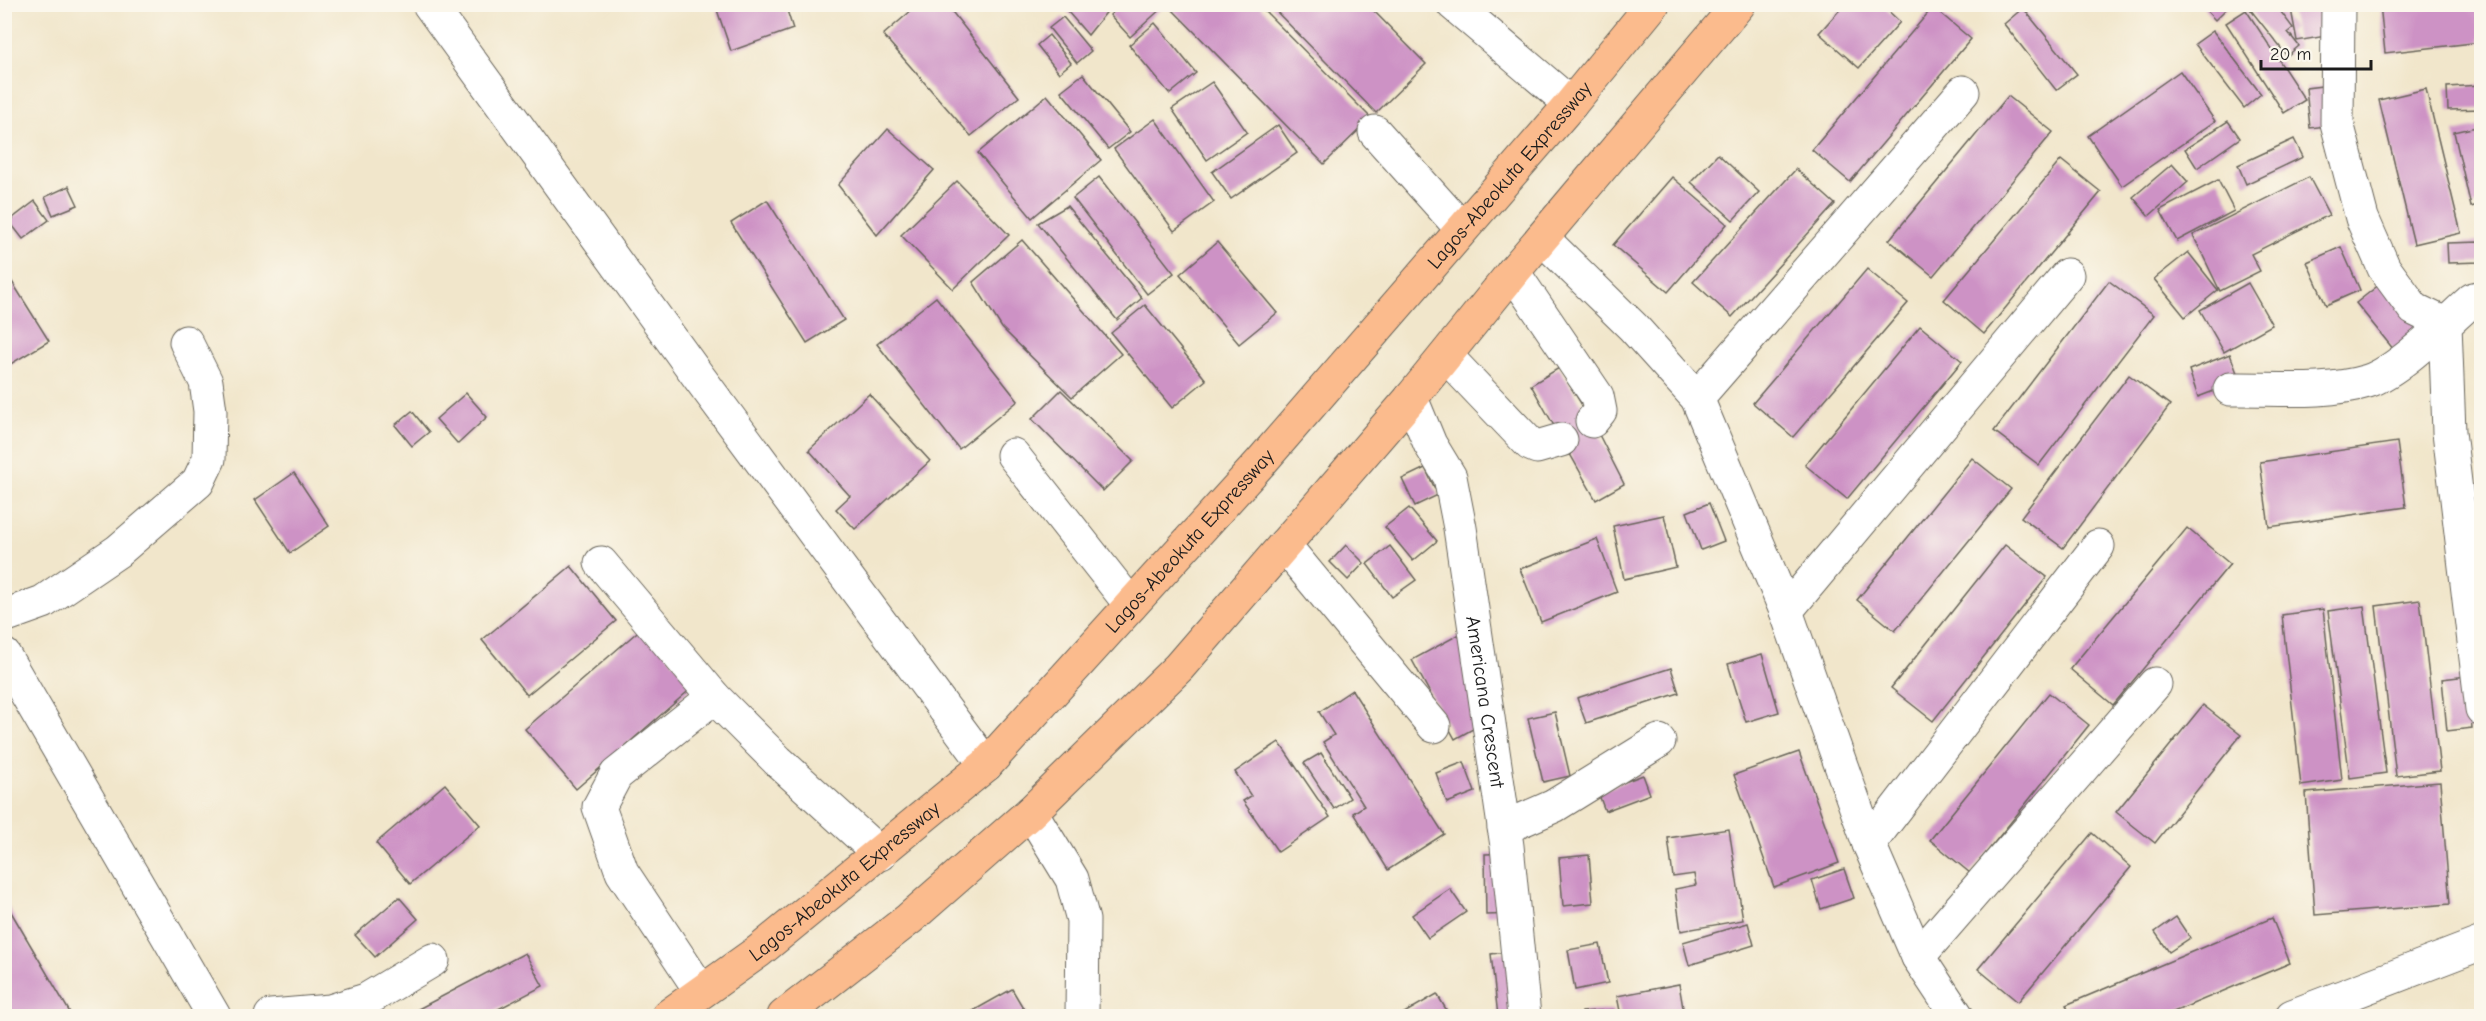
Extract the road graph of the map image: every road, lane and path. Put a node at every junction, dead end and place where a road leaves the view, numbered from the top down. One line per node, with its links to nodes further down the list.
1 (429, 4): 35 (street)
2 (1653, 4): 7 (highway, Lagos-Abeokuta Expressway)
3 (1739, 4): 10 (highway)
4 (2338, 4): 14 (street)
5 (1462, 7): 7 (street)
6 (1963, 92): 19 (street)
7 (1571, 104): 9 (highway, Lagos-Abeokuta Expressway)
8 (1375, 132): 9 (street)
9 (1462, 229): 26 (highway, Lagos-Abeokuta Expressway)
10 (1542, 238): 11 (highway); 19 (street)
11 (1513, 272): 16 (highway); 20 (street)
12 (2067, 275): 27 (street)
13 (2481, 297): 14 (street)
14 (2445, 324): 17 (street); 32 (street)
15 (186, 342): 28 (street)
16 (1446, 356): 18 (highway); 21 (street)
17 (2230, 389)
18 (1411, 398): 23 (highway); 37 (street, Americana Crescent)
19 (1697, 398): 27 (street)
20 (1592, 421)
21 (1561, 440)
22 (1013, 455): 26 (street)
23 (1284, 545): 33 (street); 36 (highway)
24 (2098, 546): 38 (street)
25 (601, 563): 31 (street)
26 (1131, 605): 35 (highway, Lagos-Abeokuta Expressway)
27 (1786, 611): 38 (street)
28 (4, 616)
29 (4, 655): 44 (street)
30 (2155, 684): 41 (street)
31 (714, 697): 39 (street); 43 (street)
32 (2481, 708)
33 (1434, 726)
34 (1659, 741): 37 (street)
35 (986, 765): 39 (highway, Lagos-Abeokuta Expressway)
36 (1031, 812): 47 (highway); 48 (street)
37 (1504, 828): 49 (street, Americana Crescent)
38 (1869, 844): 41 (street)
39 (880, 854): 43 (highway, Lagos-Abeokuta Expressway)
40 (2481, 943): 51 (street)
41 (1918, 957): 50 (street)
42 (433, 960): 45 (street)
43 (701, 991): 46 (highway, Lagos-Abeokuta Expressway)
44 (214, 1017)
45 (271, 1017)
46 (668, 1017)
47 (784, 1017)
48 (1082, 1017)
49 (1524, 1017)
50 (1957, 1017)
51 (2292, 1017)

